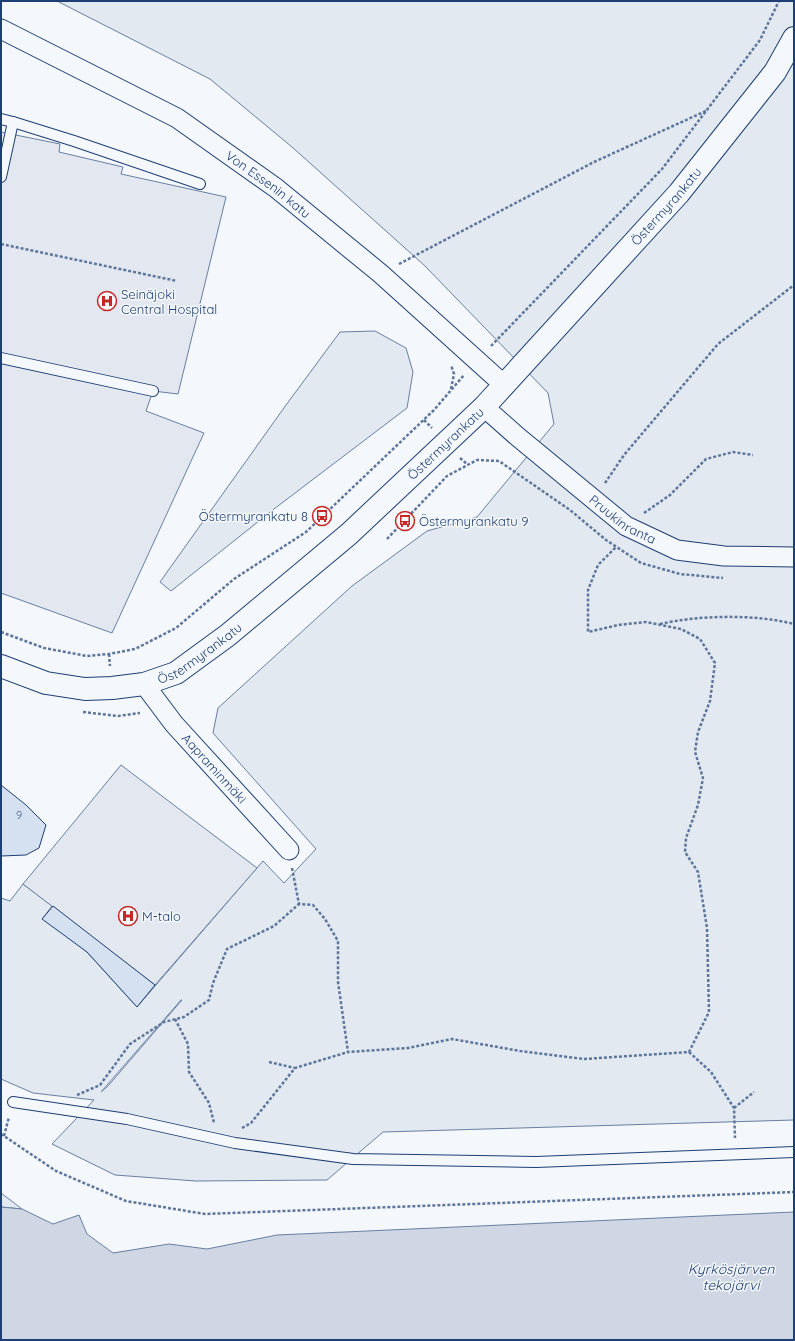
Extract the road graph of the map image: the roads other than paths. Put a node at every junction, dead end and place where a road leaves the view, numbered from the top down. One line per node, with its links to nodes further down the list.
1 (1, 29): 8 (street, Von Essenin katu)
2 (794, 38): 8 (street, Östermyrankatu)
3 (1, 120): 4 (lane)
4 (13, 122): 5 (lane); 6 (lane)
5 (1, 177)
6 (200, 184)
7 (1, 358): 9 (lane)
8 (504, 385): 10 (street, Östermyrankatu)
9 (153, 391)
10 (484, 406): 11 (street, Pruukinranta); 13 (street, Östermyrankatu)
11 (794, 557)
12 (1, 666): 13 (street, Östermyrankatu)
13 (144, 684): 14 (street, Aapraminmäki)
14 (289, 850)
15 (13, 1102): 16 (lane)
16 (794, 1152)

